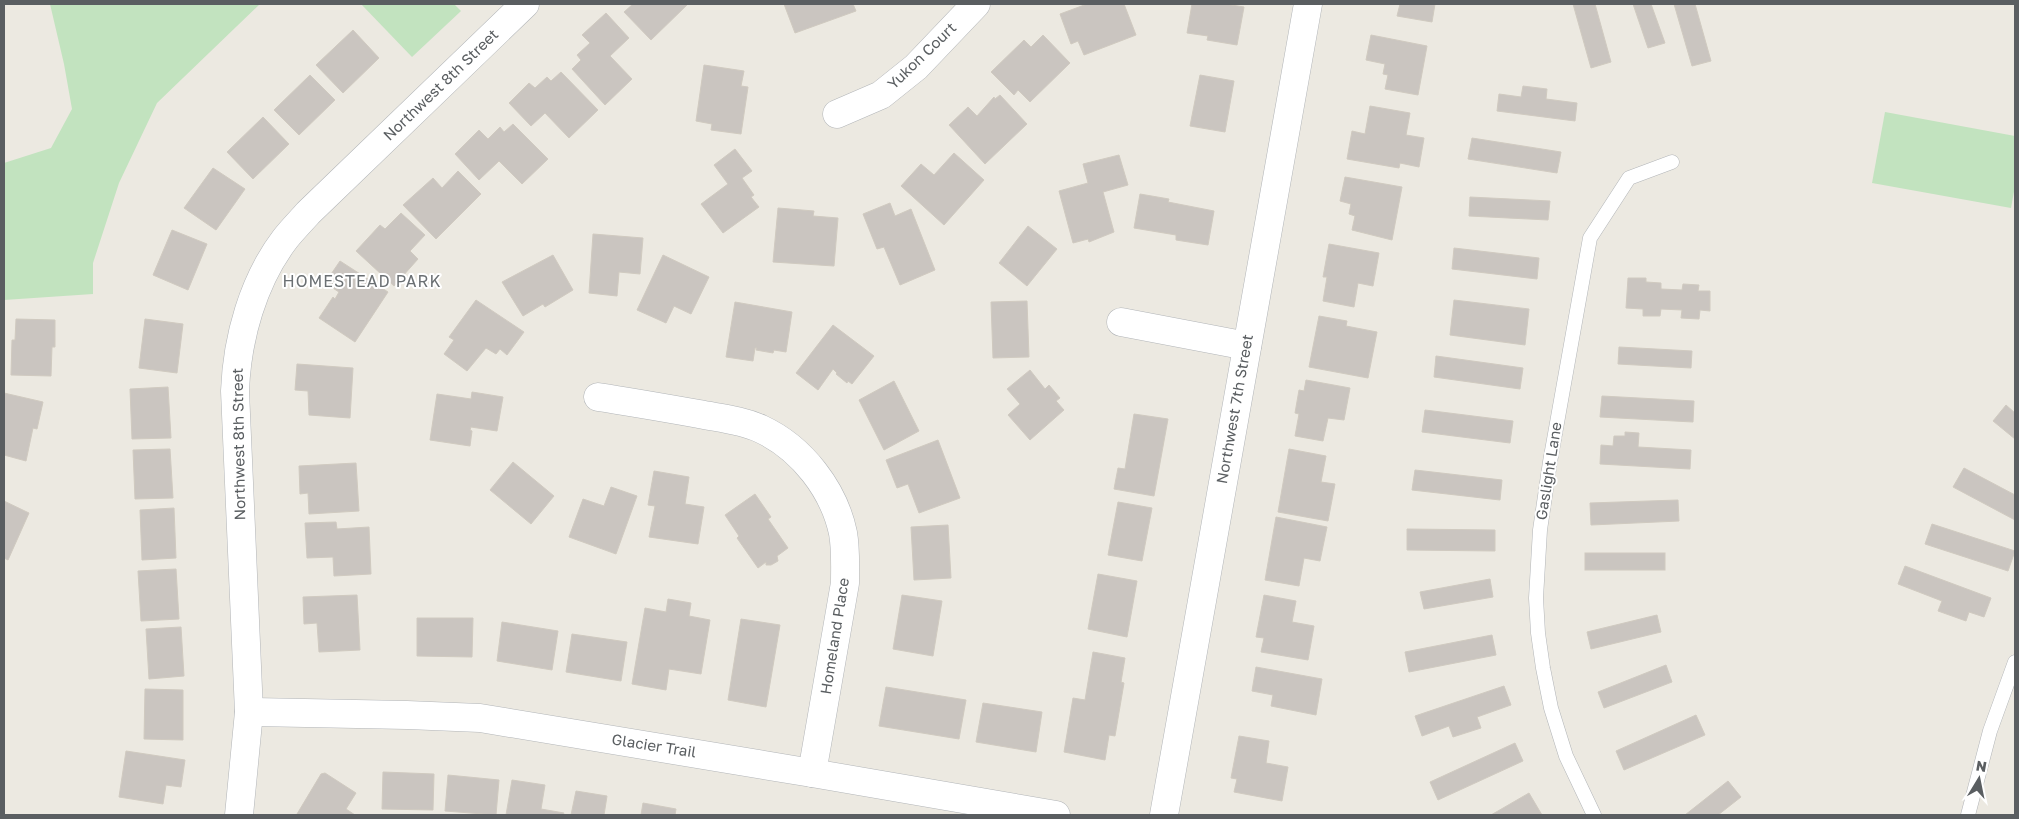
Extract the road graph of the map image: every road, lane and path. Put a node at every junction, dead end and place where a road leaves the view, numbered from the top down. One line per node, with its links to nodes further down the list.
1 (525, 4): 10 (street, Northwest 8th Street)
2 (976, 4): 4 (street, Yukon Court)
3 (1308, 4): 7 (street, Northwest 7th Street)
4 (837, 114)
5 (1672, 162): 15 (lane, Gaslight Lane)
6 (1121, 322): 7 (street)
7 (1247, 346): 14 (street, Northwest 7th Street)
8 (598, 397): 11 (street, Homeland Place)
9 (2015, 662): 16 (lane)
10 (249, 712): 11 (street, Glacier Trail); 12 (street, Northwest 8th Street)
11 (812, 773): 13 (street, Glacier Trail)
12 (239, 815)
13 (1056, 815)
14 (1164, 815)
15 (1594, 815)
16 (1968, 815)

